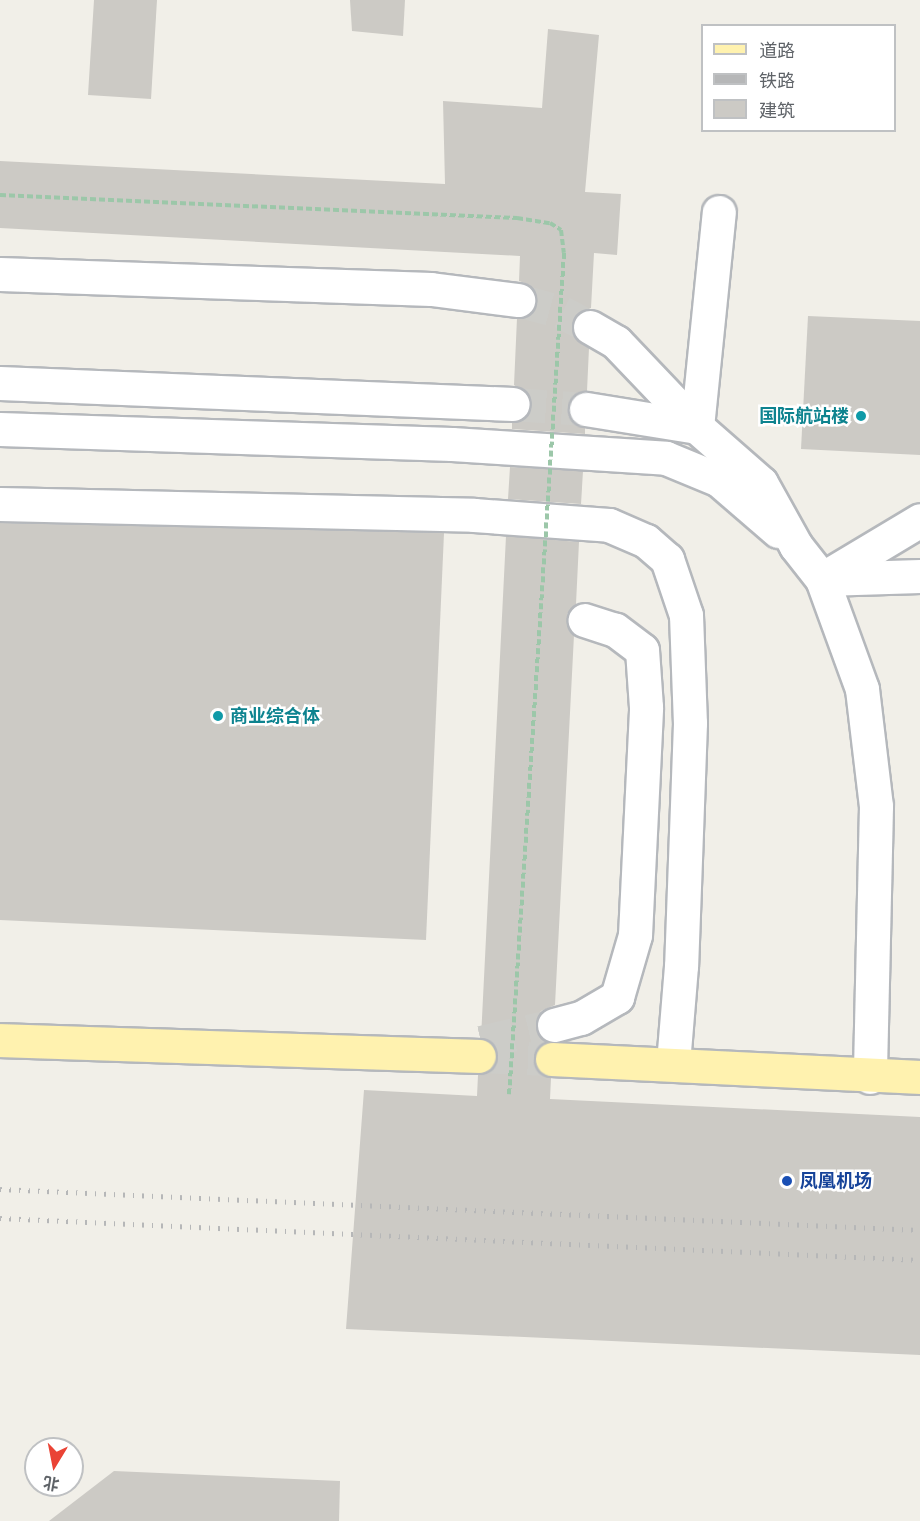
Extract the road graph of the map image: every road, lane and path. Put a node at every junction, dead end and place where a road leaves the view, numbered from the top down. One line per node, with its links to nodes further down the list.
1 (0, 195): 24 (path, bridge)
2 (719, 212): 9 (street)
3 (0, 274): 4 (street)
4 (518, 300)
5 (590, 327): 9 (street)
6 (0, 383): 7 (street)
7 (513, 404)
8 (586, 409): 9 (street)
9 (697, 427): 13 (street)
10 (0, 429): 13 (street)
11 (0, 504): 21 (street)
12 (920, 520): 15 (street)
13 (796, 546): 15 (street)
14 (920, 576): 15 (street)
15 (822, 579): 22 (street)
16 (585, 620): 17 (street)
17 (554, 1025)
18 (0, 1040): 19 (main road)
19 (480, 1049)
20 (552, 1059): 21 (main road)
21 (673, 1063): 22 (main road)
22 (870, 1077): 23 (main road)
23 (920, 1077)
24 (509, 1097)

